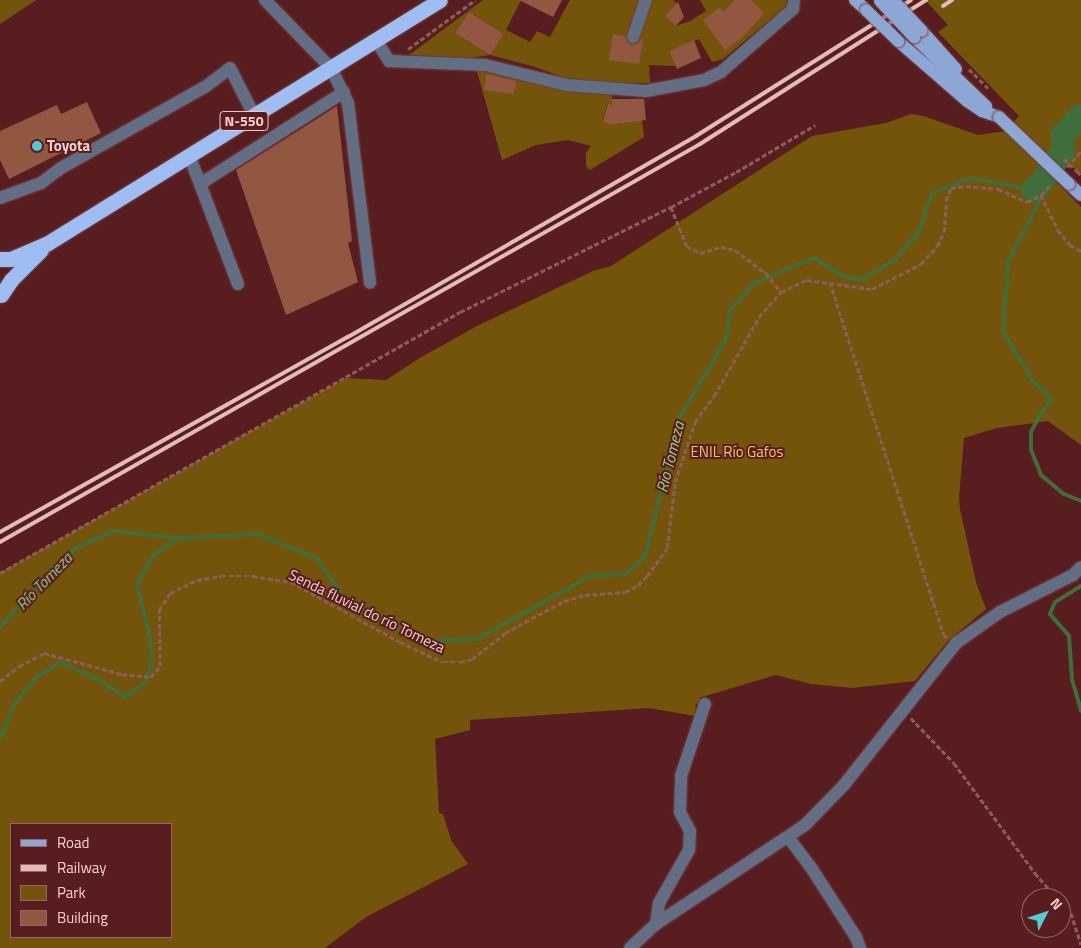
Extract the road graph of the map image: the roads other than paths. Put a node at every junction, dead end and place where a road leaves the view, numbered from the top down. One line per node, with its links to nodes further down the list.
1 (265, 0): 11 (street)
2 (440, 0): 10 (highway, N-550)
3 (646, 0): 9 (street)
4 (794, 0): 10 (street)
5 (855, 0): 14 (main road, bridge)
6 (893, 0): 8 (main road, bridge)
7 (879, 1): 8 (main road, bridge)
8 (918, 34): 14 (main road)
9 (633, 37)
10 (376, 40): 11 (highway, N-550)
11 (331, 68): 12 (street); 13 (highway, N-550)
12 (344, 92): 16 (street); 22 (street)
13 (254, 115): 15 (highway, N-550); 18 (street)
14 (999, 117): 17 (main road, bridge)
15 (189, 155): 16 (street); 19 (highway, N-550)
16 (200, 184): 21 (street)
17 (1081, 195)
18 (0, 198)
19 (48, 243): 20 (highway, N-550); 23 (highway, N-550)
20 (0, 259)
21 (238, 284)
22 (370, 284)
23 (0, 292)
24 (1081, 566): 26 (street)
25 (705, 704): 27 (street)
26 (788, 837): 27 (street); 29 (street)
27 (656, 924): 28 (street)
28 (630, 948)
29 (860, 948)

